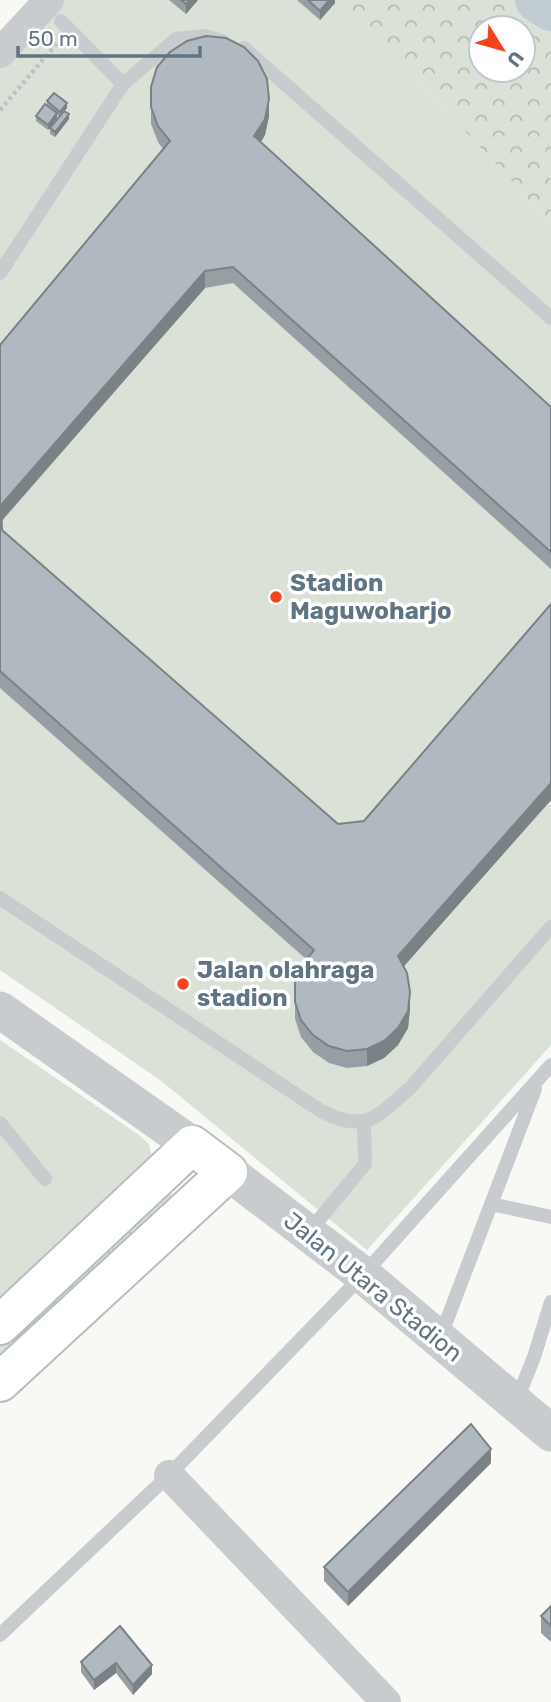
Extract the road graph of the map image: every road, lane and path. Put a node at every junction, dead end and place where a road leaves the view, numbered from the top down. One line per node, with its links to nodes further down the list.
1 (59, 17): 2 (street); 3 (lane); 4 (path)
2 (4, 40)
3 (122, 84): 5 (lane); 6 (lane)
4 (0, 110)
5 (0, 273)
6 (551, 318)
7 (0, 898): 12 (lane)
8 (551, 928): 12 (lane)
9 (0, 1010): 14 (street)
10 (551, 1065): 11 (lane)
11 (539, 1079): 17 (lane); 20 (lane)
12 (364, 1122): 19 (lane)
13 (0, 1123): 16 (lane)
14 (192, 1145): 15 (main road, Jalan Utara Stadion); 22 (main road)
15 (228, 1172): 19 (street, Jalan Utara Stadion); 24 (main road)
16 (46, 1179)
17 (491, 1204): 18 (lane); 23 (lane)
18 (551, 1217)
19 (308, 1233): 20 (street, Jalan Utara Stadion)
20 (363, 1275): 23 (street, Jalan Utara Stadion); 27 (lane)
21 (551, 1302): 25 (lane)
22 (0, 1325)
23 (439, 1339): 25 (street, Jalan Utara Stadion)
24 (0, 1382)
25 (515, 1403): 26 (street, Jalan Utara Stadion)
26 (551, 1433)
27 (169, 1475): 28 (lane); 29 (street)
28 (0, 1635)
29 (386, 1702)

